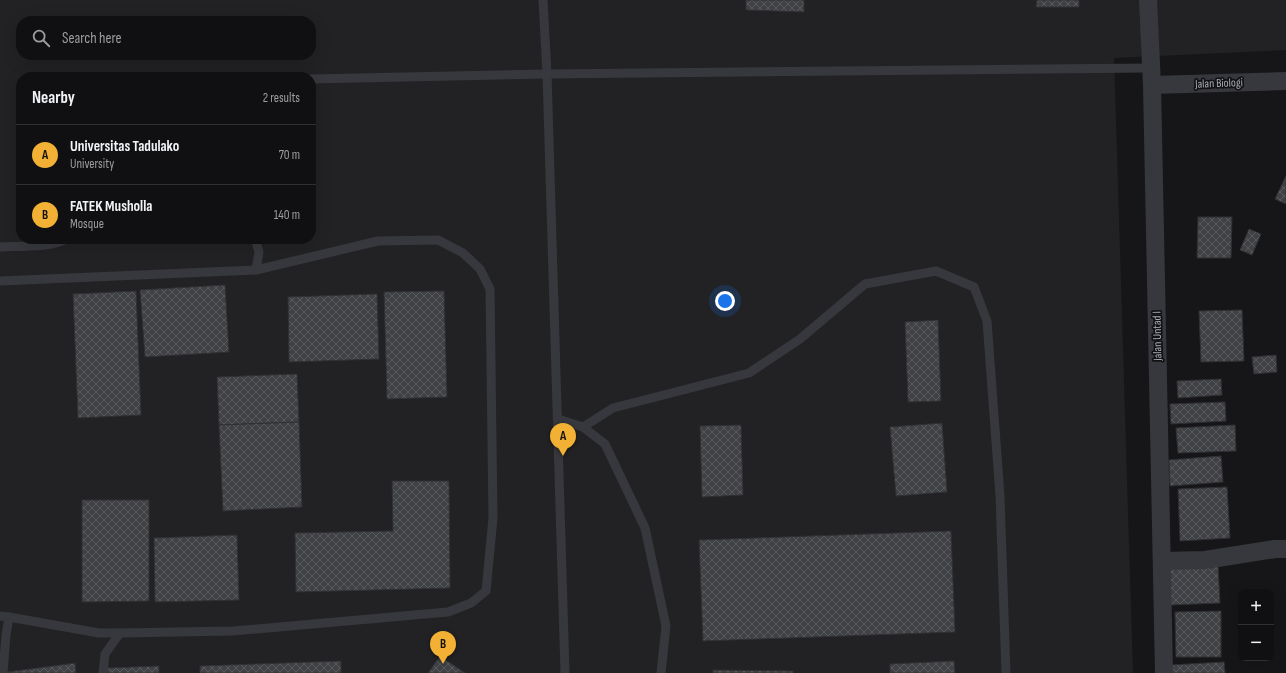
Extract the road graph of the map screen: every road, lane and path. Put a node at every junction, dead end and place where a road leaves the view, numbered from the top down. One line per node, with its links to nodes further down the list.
1 (543, 0): 3 (lane)
2 (1148, 0): 4 (street, Jalan Untad I)
3 (547, 74): 4 (lane); 5 (lane); 12 (lane)
4 (1151, 77): 6 (street, Jalan Biologi); 15 (street, Jalan Untad I)
5 (316, 79)
6 (1286, 80)
7 (50, 244): 9 (lane)
8 (257, 244): 10 (lane)
9 (0, 247)
10 (256, 270): 11 (lane); 17 (lane)
11 (0, 281)
12 (558, 419): 13 (lane); 20 (lane)
13 (583, 427): 21 (lane); 22 (lane)
14 (1286, 549): 15 (street)
15 (1162, 561): 23 (street, Jalan Untad I)
16 (5, 616): 17 (lane); 18 (lane)
17 (120, 633): 19 (lane)
18 (3, 673)
19 (103, 673)
20 (565, 673)
21 (661, 673)
22 (1006, 673)
23 (1164, 673)

